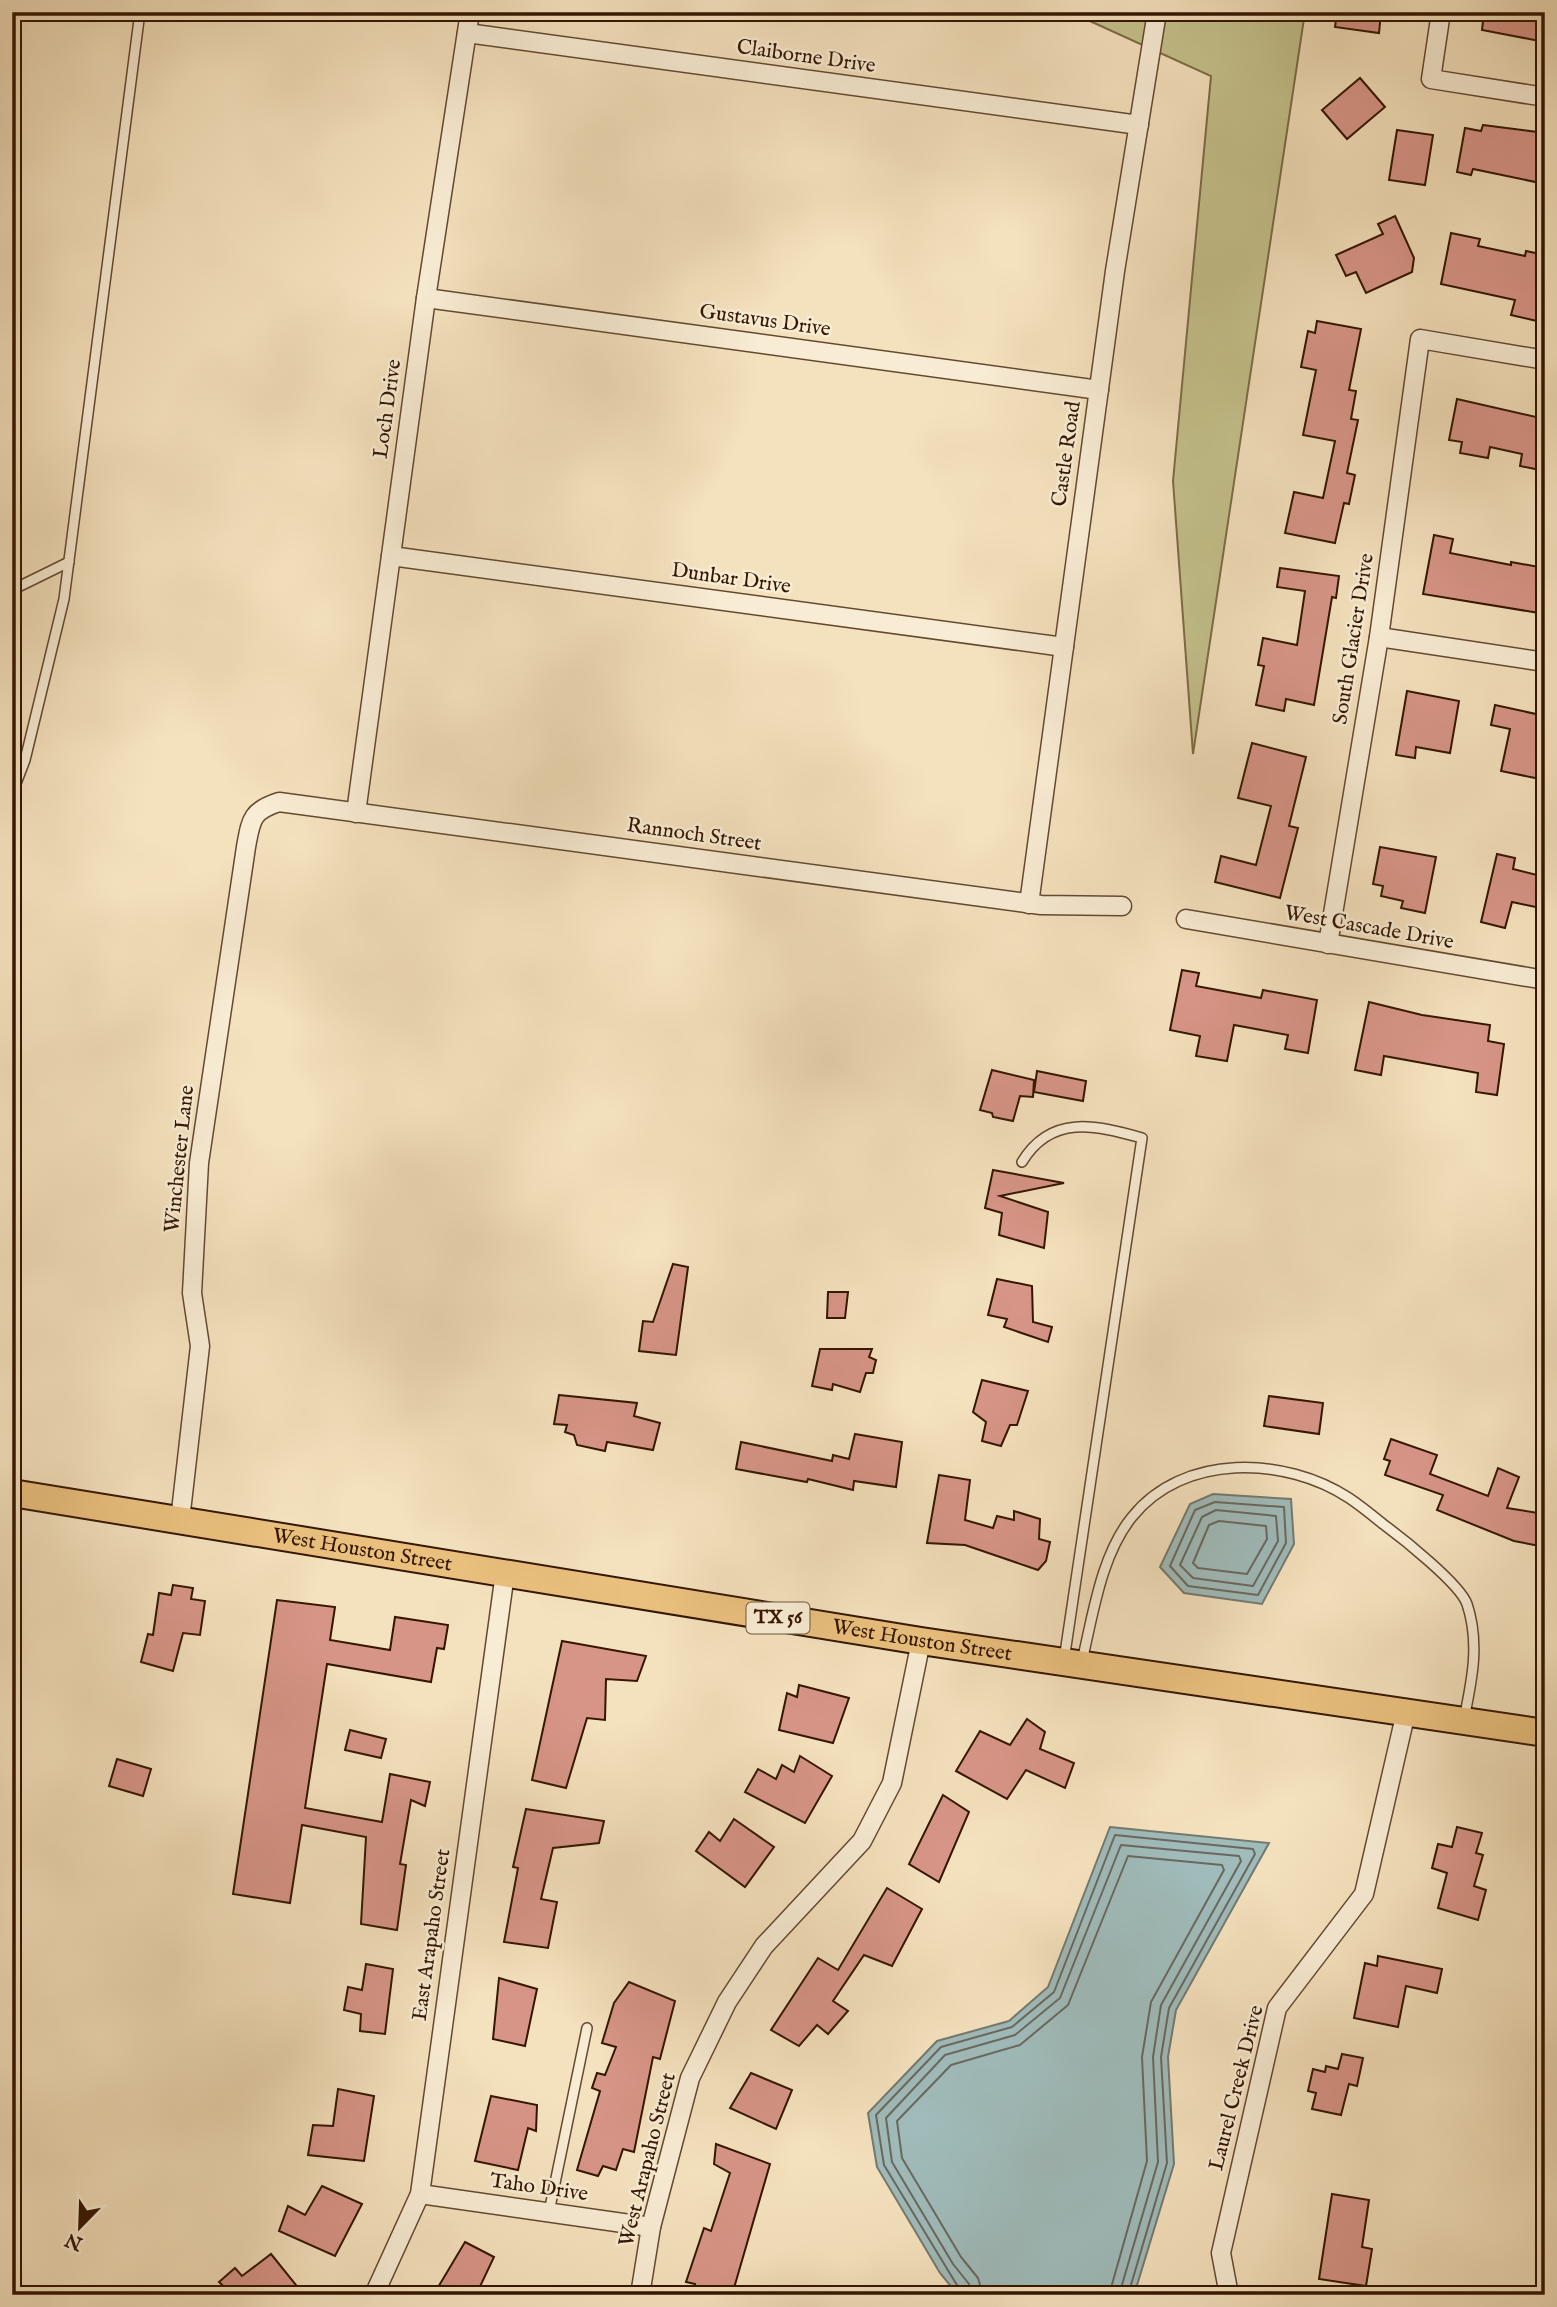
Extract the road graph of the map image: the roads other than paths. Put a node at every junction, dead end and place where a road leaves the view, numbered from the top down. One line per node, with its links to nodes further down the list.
1 (141, 12): 12 (lane)
2 (470, 12): 5 (street, Loch Drive)
3 (1157, 12): 7 (street, Castle Road)
4 (1441, 12): 6 (street)
5 (467, 33): 7 (street, Claiborne Drive); 8 (street, Loch Drive)
6 (1545, 97)
7 (1139, 125): 10 (street, Castle Road)
8 (426, 298): 10 (street, Gustavus Drive); 11 (street, Loch Drive)
9 (1545, 360): 14 (street, South Glacier Drive)
10 (1099, 390): 15 (street, Castle Road)
11 (391, 556): 15 (street, Dunbar Drive); 19 (street, Loch Drive)
12 (69, 562): 13 (lane); 17 (lane)
13 (12, 590)
14 (1379, 637): 16 (street); 23 (street, South Glacier Drive)
15 (1064, 647): 20 (street, Castle Road)
16 (1545, 662)
17 (12, 794)
18 (261, 808): 19 (street, Rannoch Street); 27 (street, Winchester Lane)
19 (356, 813): 20 (street, Rannoch Street)
20 (1029, 904): 21 (street, Rannoch Street)
21 (1122, 906)
22 (1186, 919): 23 (street, West Cascade Drive)
23 (1328, 944): 24 (street, West Cascade Drive)
24 (1545, 980)
25 (1022, 1163): 30 (lane)
26 (12, 1493): 27 (main road, West Houston Street / TX 56)
27 (180, 1520): 28 (main road, West Houston Street / TX 56)
28 (505, 1573): 29 (main road, West Houston Street / TX 56); 35 (street, East Arapaho Street)
29 (921, 1641): 30 (main road, West Houston Street / TX 56); 37 (street, West Arapaho Street)
30 (1073, 1663): 31 (main road, West Houston Street / TX 56); 32 (lane)
31 (1406, 1712): 32 (main road, West Houston Street / TX 56); 40 (street, Laurel Creek Drive)
32 (1464, 1721): 33 (main road, West Houston Street / TX 56)
33 (1545, 1733)
34 (587, 2028): 36 (lane)
35 (420, 2194): 36 (street, Taho Drive); 38 (street, East Arapaho Street)
36 (549, 2212): 37 (street, Taho Drive)
37 (651, 2227): 39 (street, West Arapaho Street)
38 (374, 2295)
39 (639, 2295)
40 (1229, 2295)

